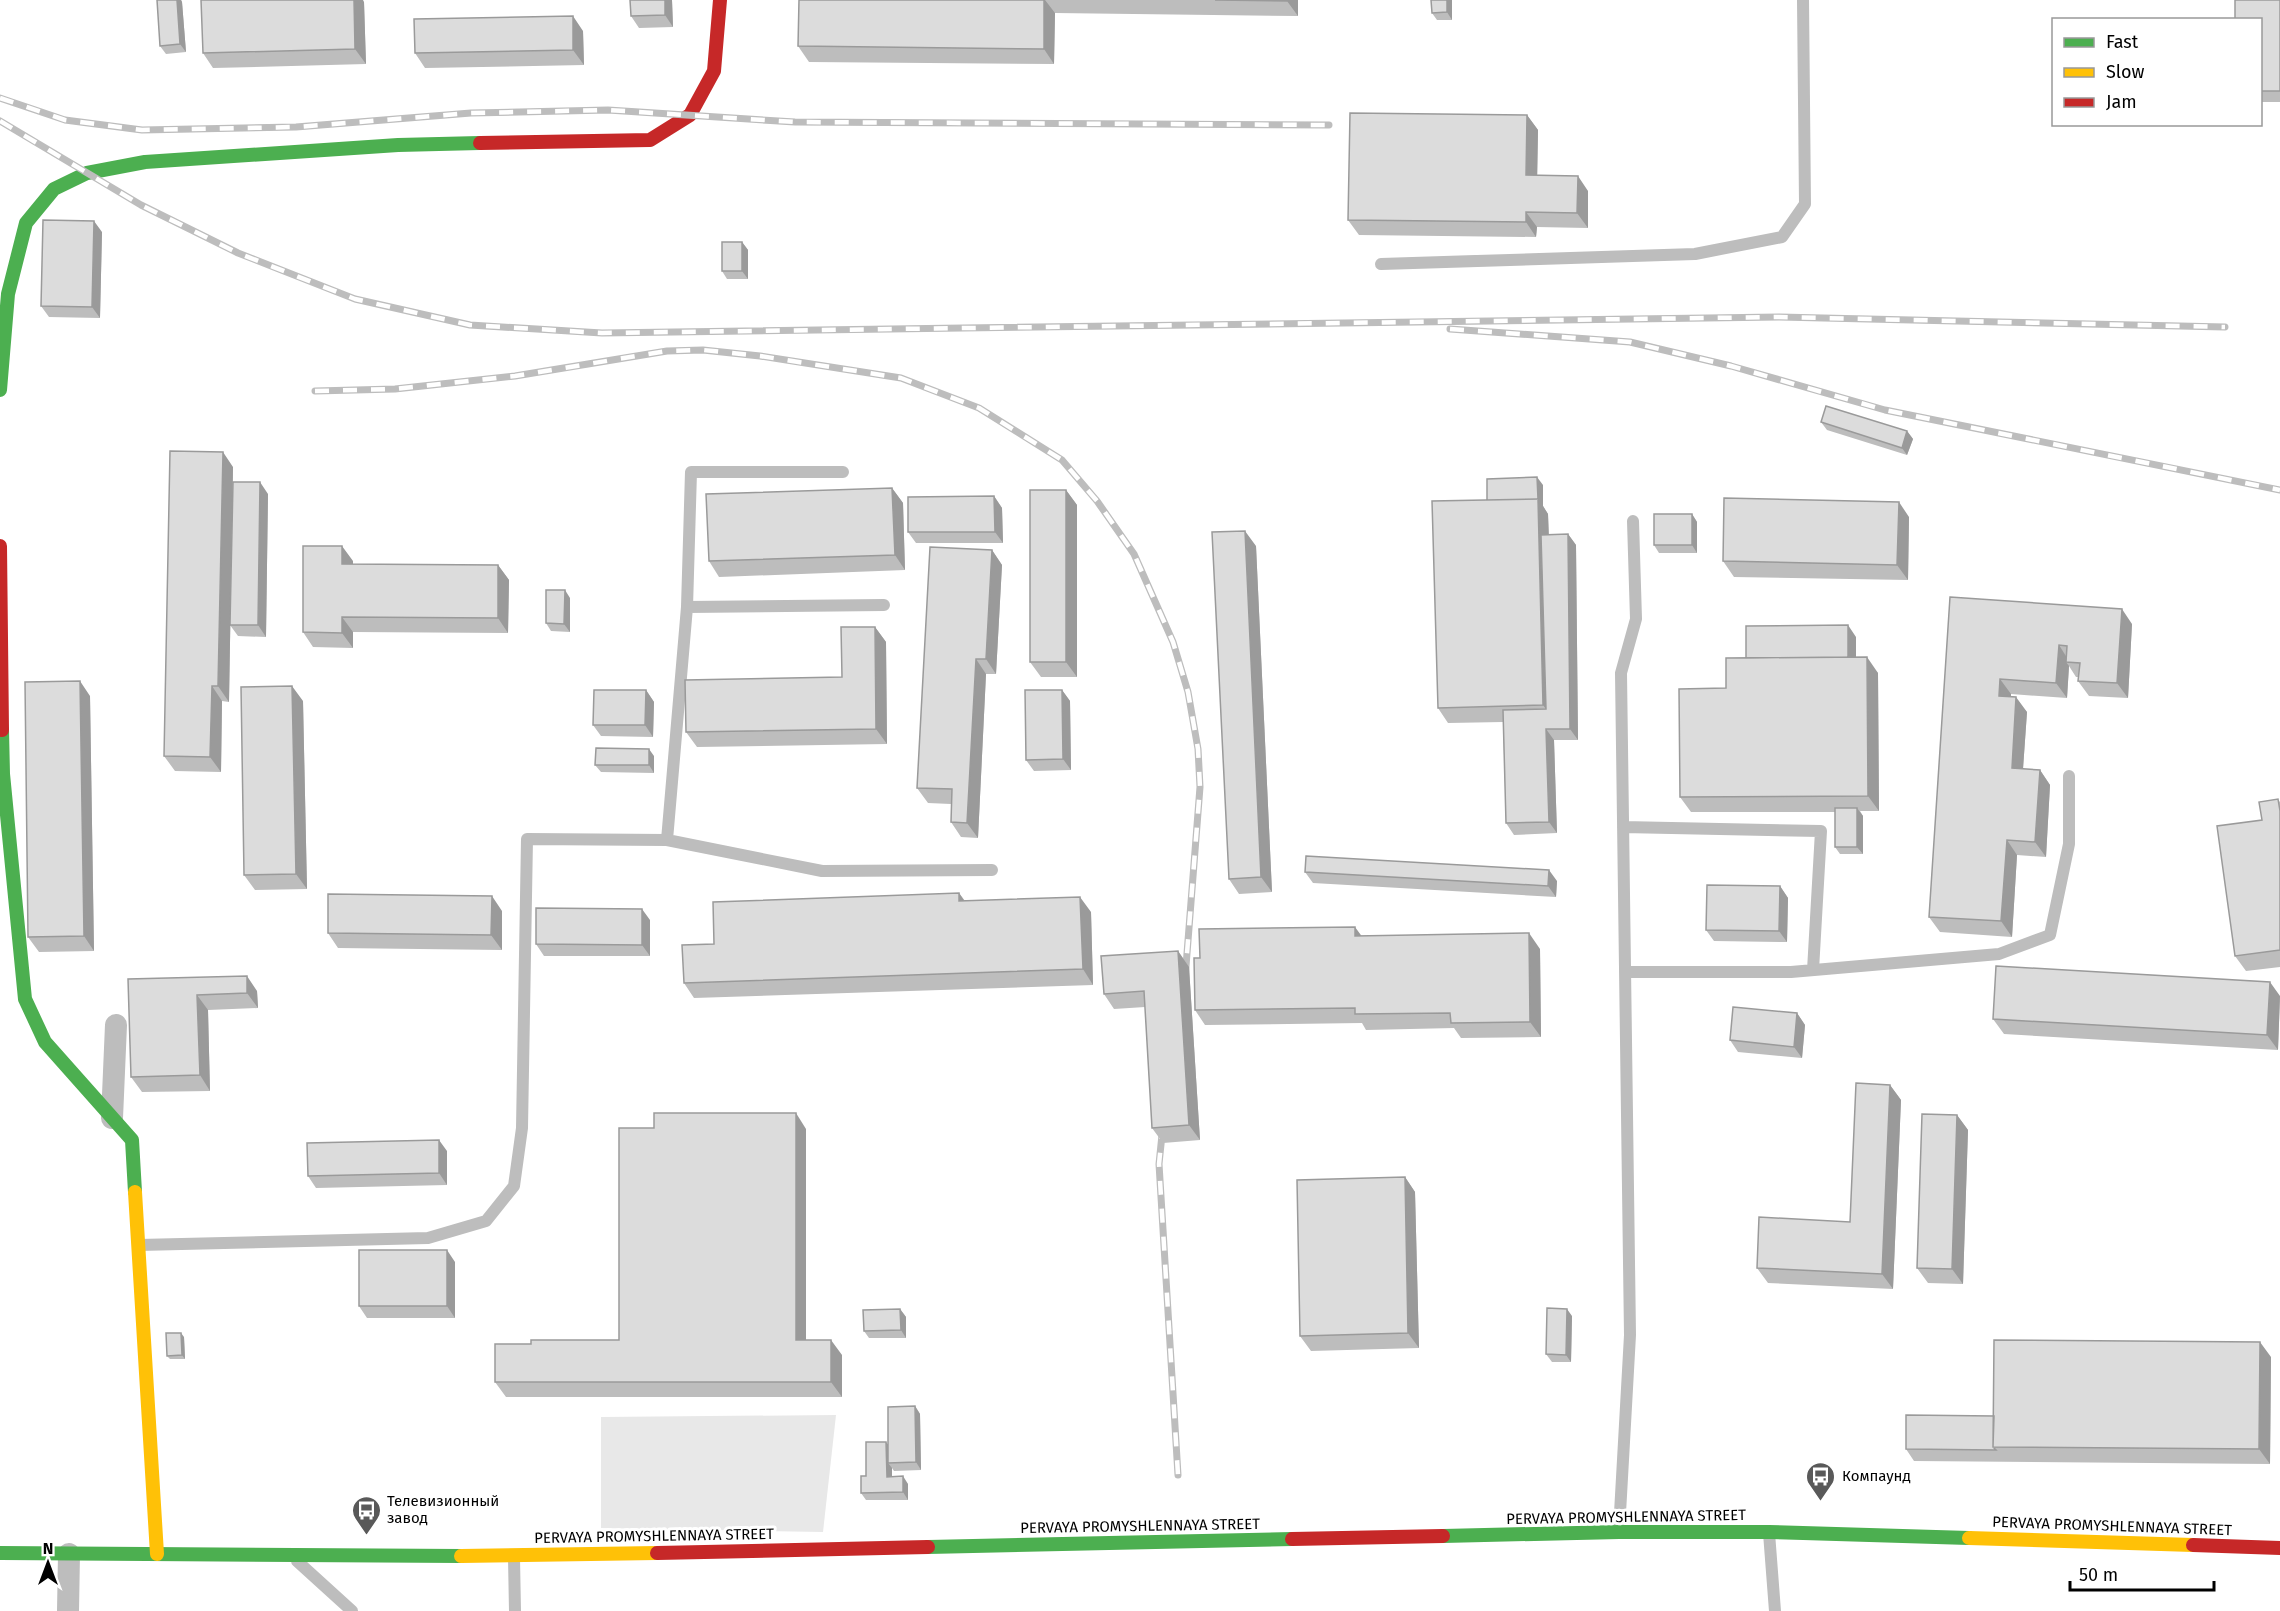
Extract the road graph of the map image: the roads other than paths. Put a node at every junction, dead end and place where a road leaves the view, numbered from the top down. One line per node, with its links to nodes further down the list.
1 (720, 0): 4 (street)
2 (1803, 0): 3 (lane)
3 (1381, 264)
4 (0, 390)
5 (843, 472): 9 (lane)
6 (1633, 521): 11 (lane)
7 (0, 546): 17 (street)
8 (884, 604): 9 (lane)
9 (687, 608): 12 (lane)
10 (2069, 776): 14 (lane)
11 (1623, 827): 14 (lane); 15 (lane)
12 (667, 840): 13 (lane); 18 (lane)
13 (993, 870)
14 (1813, 970): 15 (lane)
15 (1625, 972): 19 (lane)
16 (116, 1024): 17 (street)
17 (112, 1118): 18 (street)
18 (138, 1245): 24 (street)
19 (1619, 1532): 20 (street, PERVAYA PROMYSHLENNAYA STREET); 26 (street, PERVAYA PROMYSHLENNAYA STREET)
20 (1768, 1532): 21 (street, PERVAYA PROMYSHLENNAYA STREET); 30 (lane)
21 (2280, 1548)
22 (0, 1553): 23 (street, PERVAYA PROMYSHLENNAYA STREET)
23 (69, 1554): 24 (street, PERVAYA PROMYSHLENNAYA STREET); 27 (street)
24 (157, 1554): 25 (street, PERVAYA PROMYSHLENNAYA STREET)
25 (289, 1555): 26 (street, PERVAYA PROMYSHLENNAYA STREET); 28 (lane)
26 (514, 1556): 29 (lane)
27 (68, 1611)
28 (352, 1611)
29 (515, 1611)
30 (1774, 1611)

